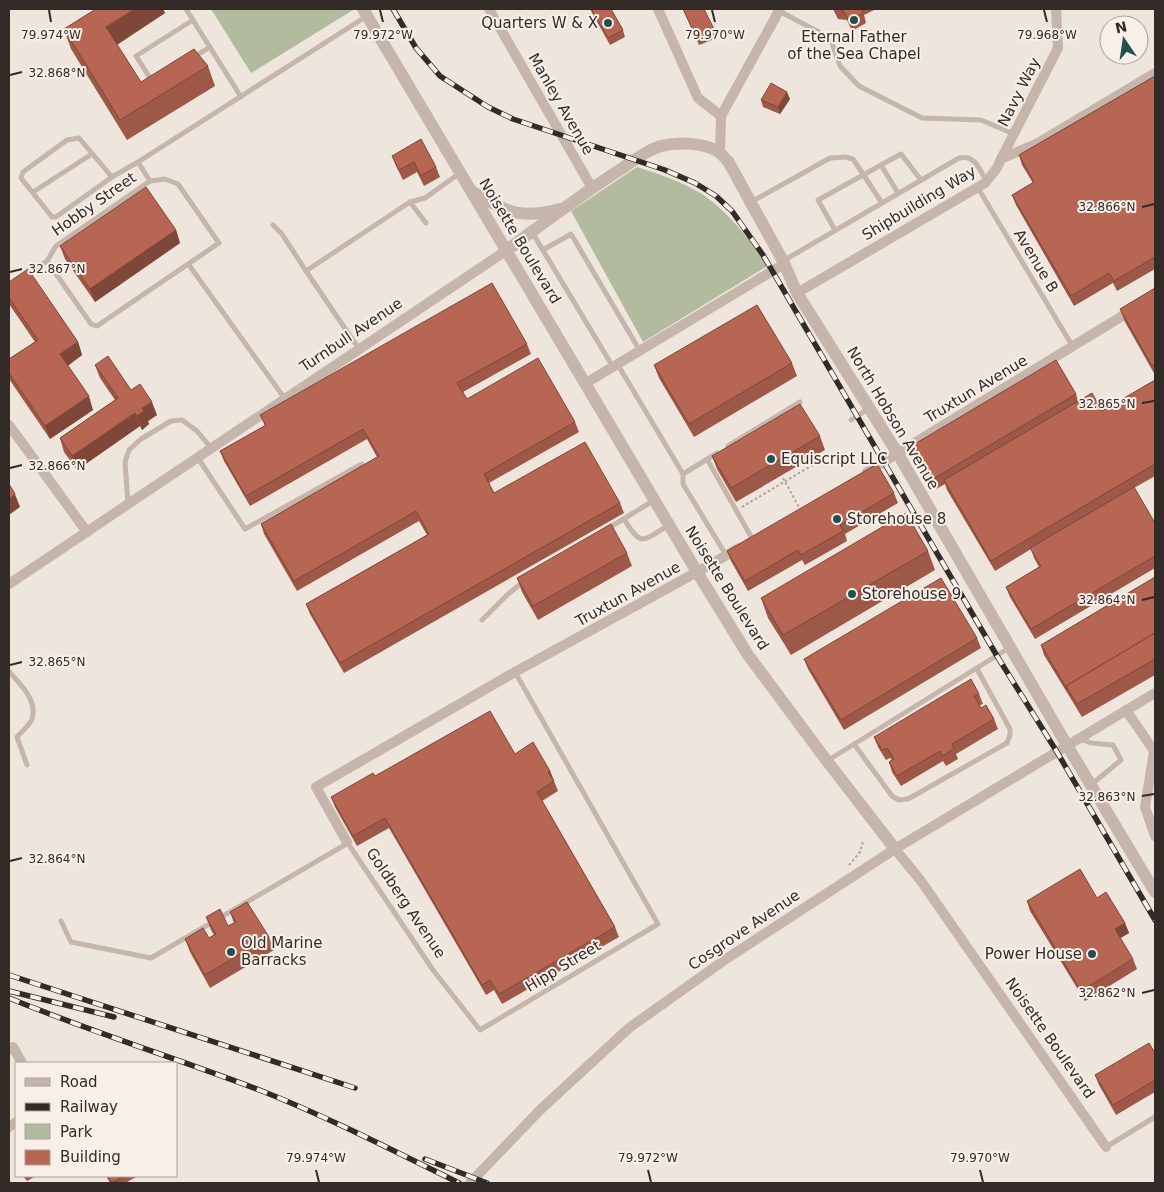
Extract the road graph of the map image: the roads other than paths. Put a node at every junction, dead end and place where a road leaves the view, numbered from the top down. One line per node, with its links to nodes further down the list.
1 (186, 9): 7 (lane)
2 (489, 9): 26 (street, Manley Avenue)
3 (658, 9): 13 (street)
4 (1056, 9): 14 (street, Navy Way)
5 (780, 10): 13 (street); 14 (lane)
6 (365, 12): 12 (lane, Noisette Boulevard); 20 (street, Noisette Boulevard)
7 (193, 20): 8 (lane); 11 (lane)
8 (210, 47): 9 (lane); 12 (lane)
9 (186, 63)
10 (1155, 74): 17 (street)
11 (161, 78)
12 (241, 97): 18 (lane, Noisette Boulevard)
13 (722, 116): 15 (street)
14 (1014, 134): 17 (street, Navy Way)
15 (720, 152): 26 (street, Turnbull Avenue); 31 (street, North Hobson Avenue)
16 (92, 154): 22 (lane); 27 (lane); 27 (lane)
17 (1001, 159): 25 (street, Shipbuilding Way)
18 (138, 162): 22 (lane, Noisette Boulevard); 24 (lane)
19 (881, 165): 21 (lane); 23 (lane); 29 (lane)
20 (461, 173): 28 (street, Noisette Boulevard); 30 (lane)
21 (864, 174): 31 (lane); 32 (lane); 36 (lane)
22 (112, 176): 27 (lane, Noisette Boulevard)
23 (922, 180): 25 (lane, Avenue B); 29 (lane)
24 (150, 181): 40 (lane, Hobby Street); 42 (lane)
25 (982, 184): 45 (street, Shipbuilding Way); 47 (lane, Avenue B)
26 (592, 188): 33 (street, Turnbull Avenue)
27 (33, 192)
28 (472, 192): 33 (street); 38 (street, Noisette Boulevard)
29 (898, 193): 32 (lane)
30 (410, 202): 34 (lane); 43 (lane)
31 (750, 202): 41 (street, North Hobson Avenue)
32 (882, 203): 36 (lane)
33 (564, 208): 37 (street, Turnbull Avenue)
34 (426, 222)
35 (273, 225): 43 (lane)
36 (835, 230): 41 (lane)
37 (532, 232): 38 (street, Turnbull Avenue); 39 (lane)
38 (507, 250): 48 (street, Turnbull Avenue); 51 (street, Noisette Boulevard)
39 (543, 250): 49 (lane); 50 (lane)
40 (47, 261): 42 (lane); 44 (lane, Hobby Street)
41 (784, 262): 45 (street, North Hobson Avenue); 49 (street)
42 (189, 265): 52 (lane)
43 (306, 271): 48 (lane)
44 (24, 276)
45 (797, 293): 54 (street, North Hobson Avenue)
46 (1155, 296): 47 (street, Truxtun Avenue)
47 (1073, 347): 58 (street, Truxtun Avenue)
48 (359, 349): 52 (street, Turnbull Avenue)
49 (640, 351): 50 (street)
50 (615, 365): 51 (street); 62 (lane)
51 (586, 383): 64 (street, Noisette Boulevard)
52 (285, 399): 57 (street, Turnbull Avenue)
53 (800, 402): 60 (lane)
54 (868, 409): 55 (lane); 58 (street, North Hobson Avenue)
55 (851, 420)
56 (9, 425): 68 (street)
57 (211, 448): 59 (street, Turnbull Avenue); 65 (lane)
58 (898, 454): 63 (street, Truxtun Avenue); 76 (street, North Hobson Avenue)
59 (198, 458): 61 (lane); 65 (street, Turnbull Avenue)
60 (707, 459): 62 (lane); 70 (lane)
61 (362, 464)
62 (683, 474): 71 (lane)
63 (860, 476)
64 (655, 500): 66 (lane); 67 (street, Noisette Boulevard)
65 (128, 504): 68 (street, Turnbull Avenue)
66 (624, 520): 67 (lane); 69 (lane)
67 (669, 525): 72 (street, Noisette Boulevard)
68 (87, 532): 74 (street, Turnbull Avenue)
69 (598, 535)
70 (757, 537): 71 (street, Truxtun Avenue)
71 (726, 555): 72 (street, Truxtun Avenue)
72 (697, 572): 79 (street, Truxtun Avenue); 85 (street, Noisette Boulevard)
73 (527, 579): 75 (lane)
74 (9, 584)
75 (482, 620)
76 (1010, 648): 77 (lane); 84 (street, North Hobson Avenue)
77 (977, 669): 83 (lane); 83 (lane)
78 (9, 671): 86 (lane)
79 (516, 672): 88 (street, Truxtun Avenue); 94 (lane, Hipp Street)
80 (1155, 693): 81 (street, Cosgrove Avenue)
81 (1126, 710): 82 (street, Cosgrove Avenue); 89 (street)
82 (1079, 738): 84 (street, Cosgrove Avenue); 87 (lane)
83 (854, 744): 85 (lane)
84 (1068, 747): 87 (street, North Hobson Avenue); 91 (street, Cosgrove Avenue)
85 (827, 762): 91 (street, Noisette Boulevard)
86 (27, 765)
87 (1091, 784): 92 (street, North Hobson Avenue)
88 (316, 787): 90 (street, Goldberg Avenue)
89 (1155, 836)
90 (348, 843): 93 (lane); 94 (lane, Goldberg Avenue)
91 (895, 849): 98 (street, Noisette Boulevard); 99 (street, Cosgrove Avenue)
92 (1155, 892)
93 (61, 921)
94 (480, 1030)
95 (11, 1048): 96 (street)
96 (21, 1062)
97 (1155, 1117): 98 (lane)
98 (1106, 1147)
99 (470, 1183)

